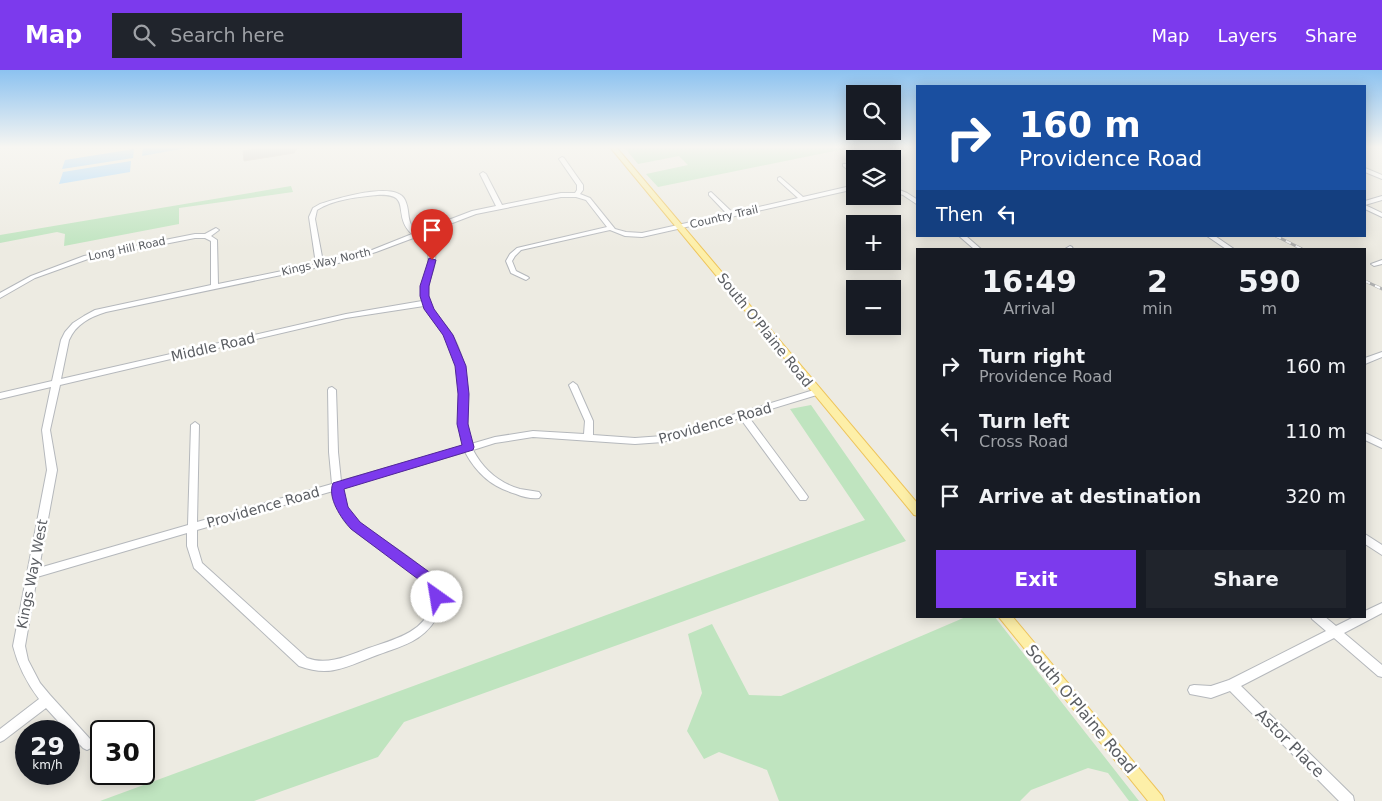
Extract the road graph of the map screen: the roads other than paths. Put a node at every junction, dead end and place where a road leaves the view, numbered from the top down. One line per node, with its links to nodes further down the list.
1 (487, 181): 14 (street)
2 (577, 181): 8 (street)
3 (642, 181): 19 (main road, South O'Plaine Road)
4 (782, 181): 10 (street)
5 (846, 189): 10 (street, Country Trail)
6 (901, 192): 11 (street)
7 (711, 194): 17 (street)
8 (577, 195): 14 (street, Kings Way North); 20 (street)
9 (1382, 198): 12 (street)
10 (802, 199): 17 (street, Country Trail)
11 (916, 201)
12 (1366, 202)
13 (310, 206): 16 (street)
14 (500, 206): 22 (street, Kings Way North)
15 (1366, 207): 18 (street)
16 (318, 208): 22 (street); 29 (street)
17 (732, 215): 19 (street, Country Trail)
18 (1382, 215)
19 (680, 227): 20 (street); 41 (main road, South O'Plaine Road)
20 (610, 228): 31 (street)
21 (216, 230): 23 (street)
22 (417, 234): 29 (street, Kings Way North); 34 (street)
23 (206, 236): 32 (street); 33 (street, Long Hill Road)
24 (963, 237): 26 (street)
25 (1212, 237): 27 (street)
26 (977, 248)
27 (1229, 248)
28 (1382, 262): 30 (street)
29 (320, 264): 32 (street, Kings Way North)
30 (1374, 264)
31 (526, 278)
32 (215, 287): 38 (street, Kings Way North)
33 (0, 296)
34 (426, 303): 38 (street, Middle Road); 48 (street)
35 (1366, 351): 36 (street)
36 (1378, 356): 37 (street)
37 (1366, 361)
38 (56, 383): 42 (street, Middle Road); 56 (street, Kings Way West)
39 (573, 385): 46 (street)
40 (332, 390): 49 (street)
41 (817, 392): 43 (street, Providence Road); 52 (main road, South O'Plaine Road)
42 (0, 396)
43 (743, 416): 46 (street, Providence Road); 51 (street)
44 (195, 425): 53 (street)
45 (1366, 437): 47 (street)
46 (588, 438): 48 (street, Providence Road)
47 (1382, 445)
48 (468, 447): 49 (street, Providence Road); 50 (street)
49 (338, 486): 53 (street, Providence Road); 53 (street)
50 (536, 495)
51 (803, 497)
52 (916, 510)
53 (192, 528): 56 (street, Providence Road)
54 (1366, 539): 55 (street)
55 (1382, 551)
56 (32, 574): 66 (street, Kings Way West)
57 (1382, 608): 58 (street)
58 (1366, 616)
59 (1006, 618): 69 (main road, South O'Plaine Road)
60 (1318, 618): 62 (street)
61 (1362, 618): 62 (street)
62 (1335, 632): 63 (street); 64 (street)
63 (1382, 672)
64 (1232, 685): 65 (street); 70 (street, Astor Place)
65 (1194, 690)
66 (47, 700): 67 (street); 68 (street, Kings Way West)
67 (0, 736)
68 (86, 744)
69 (1157, 801)
70 (1348, 801)

